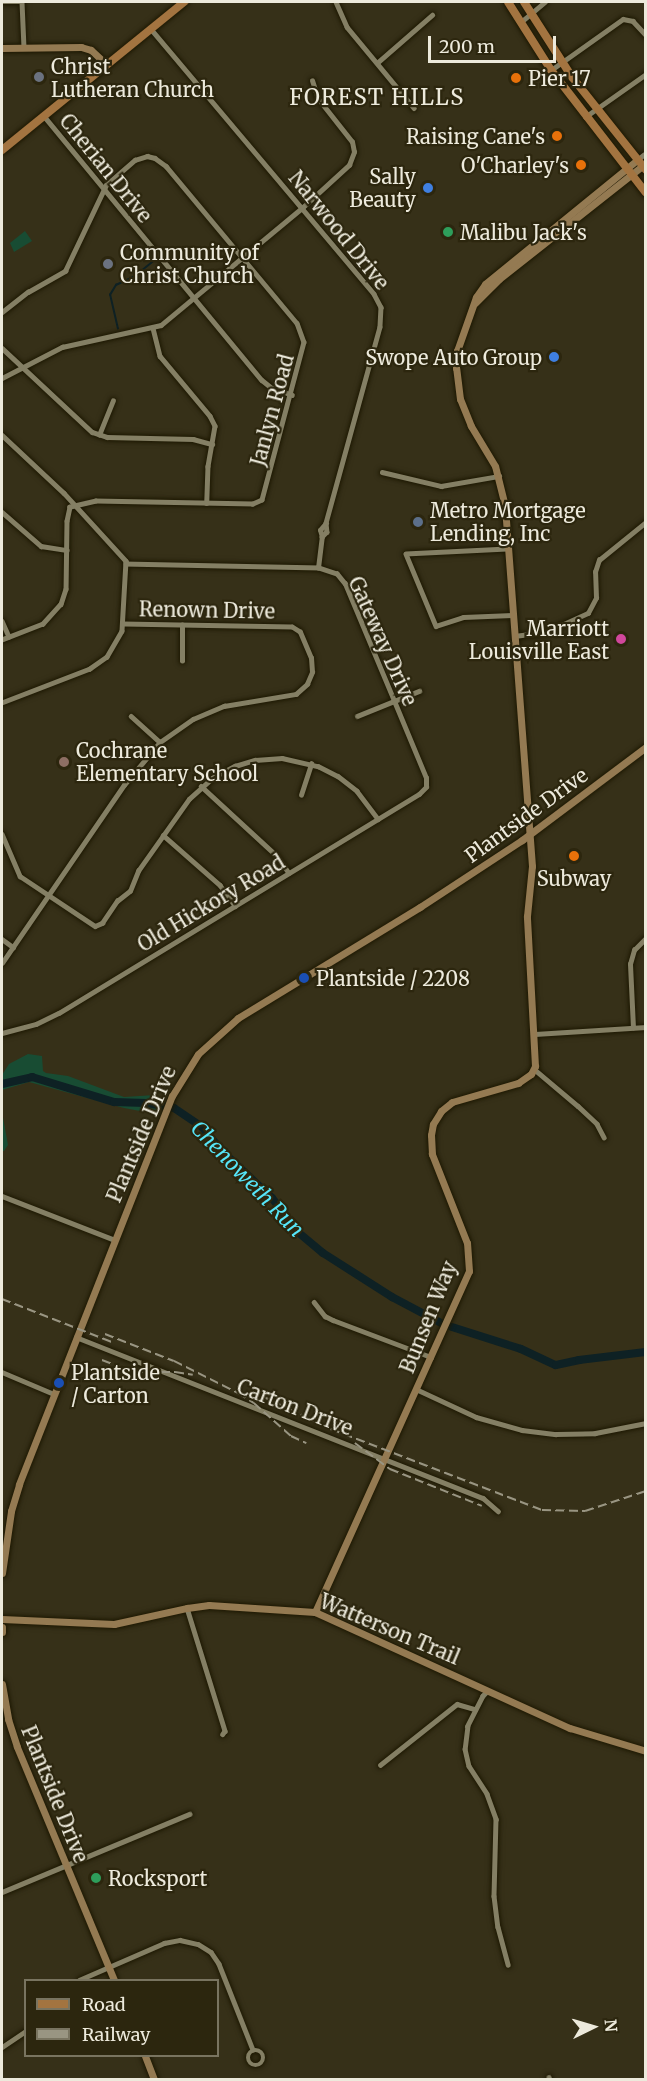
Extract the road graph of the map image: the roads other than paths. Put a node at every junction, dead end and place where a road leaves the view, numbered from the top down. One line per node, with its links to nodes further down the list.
1 (2, 2): 12 (street)
2 (184, 2): 10 (main road)
3 (336, 2): 15 (street)
4 (508, 2): 9 (main road)
5 (524, 2): 7 (main road)
6 (546, 2): 7 (street)
7 (531, 14): 9 (street); 14 (main road)
8 (432, 15): 15 (street)
9 (521, 22): 17 (main road)
10 (151, 29): 16 (main road); 30 (street, Narwood Drive)
11 (645, 35): 14 (street)
12 (24, 47): 13 (street); 16 (street)
13 (2, 48)
14 (562, 62): 17 (street); 21 (main road)
15 (376, 63): 20 (street)
16 (106, 64): 22 (main road)
17 (551, 70): 23 (main road)
18 (645, 74): 21 (street)
19 (312, 81): 30 (street)
20 (414, 108)
21 (596, 110): 23 (street); 26 (main road)
22 (44, 116): 24 (main road); 28 (street, Cherian Drive)
23 (585, 117): 27 (main road)
24 (2, 150)
25 (645, 153): 26 (street)
26 (642, 165): 27 (street)
27 (628, 171): 29 (main road); 44 (street)
28 (103, 190): 31 (street, Janlyn Road); 32 (street, Cherian Drive); 33 (street)
29 (645, 193)
30 (302, 208): 31 (street); 52 (street, Narwood Drive)
31 (243, 258): 32 (street); 38 (street, Janlyn Road)
32 (194, 299): 34 (street); 38 (street, Cherian Drive)
33 (2, 312)
34 (153, 328): 36 (street); 42 (street)
35 (2, 348): 36 (street)
36 (22, 367): 37 (street); 41 (street)
37 (2, 378)
38 (292, 395): 45 (street, Janlyn Road)
39 (113, 401): 41 (street)
40 (2, 435): 46 (street)
41 (99, 435): 42 (street)
42 (212, 444): 45 (street)
43 (382, 472): 44 (street)
44 (499, 476): 49 (street)
45 (207, 503): 46 (street, Janlyn Road)
46 (76, 505): 50 (street); 51 (street)
47 (2, 512): 50 (street)
48 (645, 522): 57 (street)
49 (507, 549): 53 (street); 53 (street)
50 (67, 550): 58 (street)
51 (126, 564): 52 (street, Gateway Drive); 55 (street)
52 (318, 568): 62 (street, Gateway Drive)
53 (512, 615): 57 (street)
54 (2, 621): 58 (street)
55 (124, 624): 56 (street, Renown Drive); 63 (street)
56 (182, 625): 60 (street); 66 (street, Renown Drive)
57 (513, 636): 74 (street)
58 (9, 637): 59 (street)
59 (2, 640)
60 (182, 661)
61 (419, 690): 62 (street)
62 (394, 701): 65 (street); 69 (street, Gateway Drive)
63 (2, 703)
64 (131, 716): 66 (street)
65 (357, 716)
66 (160, 742): 77 (street)
67 (645, 747): 74 (street, Plantside Drive)
68 (311, 764): 70 (street); 71 (street); 72 (street)
69 (427, 784): 72 (street, Old Hickory Road)
70 (201, 786): 75 (street); 76 (street)
71 (301, 795)
72 (378, 819): 76 (street, Old Hickory Road)
73 (2, 834): 77 (street)
74 (529, 834): 86 (street); 90 (street, Plantside Drive)
75 (163, 835): 77 (street); 78 (street)
76 (290, 873): 78 (street, Old Hickory Road)
77 (48, 897): 81 (street)
78 (235, 906): 85 (street, Old Hickory Road)
79 (2, 939): 81 (street)
80 (645, 939): 84 (street)
81 (13, 947): 82 (street)
82 (2, 963)
83 (645, 1027): 84 (street)
84 (633, 1028): 86 (street)
85 (2, 1034)
86 (535, 1034): 87 (street)
87 (534, 1069): 88 (street); 93 (street, Bunsen Way)
88 (604, 1137)
89 (2, 1196): 90 (street)
90 (115, 1240): 92 (street, Plantside Drive)
91 (314, 1302): 93 (street)
92 (76, 1337): 96 (street, Plantside Drive); 98 (street, Carton Drive)
93 (431, 1357): 95 (street, Bunsen Way)
94 (2, 1372): 96 (street)
95 (416, 1389): 97 (street); 98 (street, Bunsen Way)
96 (54, 1394): 100 (street, Plantside Drive)
97 (645, 1423)
98 (384, 1459): 99 (street, Carton Drive); 102 (street, Bunsen Way)
99 (498, 1510)
100 (2, 1573)
101 (187, 1608): 102 (street, Watterson Trail); 103 (street, Watterson Trail); 110 (street)
102 (315, 1612): 107 (street, Watterson Trail)
103 (2, 1619)
104 (2, 1627): 105 (street)
105 (2, 1632)
106 (2, 1684): 108 (street, Plantside Drive)
107 (488, 1691): 109 (street); 111 (street, Watterson Trail)
108 (3, 1704): 114 (street, Plantside Drive)
109 (476, 1709): 112 (street); 116 (street)
110 (223, 1734)
111 (645, 1751)
112 (380, 1766)
113 (189, 1815): 114 (street)
114 (66, 1866): 115 (street); 117 (street, Plantside Drive)
115 (2, 1892)
116 (508, 1965)
117 (108, 1966): 118 (street); 119 (street, Plantside Drive); 122 (street)
118 (81, 1979)
119 (114, 1979)
120 (24, 2032): 121 (street)
121 (2, 2047)
122 (253, 2050)
123 (146, 2057): 124 (street)
124 (154, 2079)

